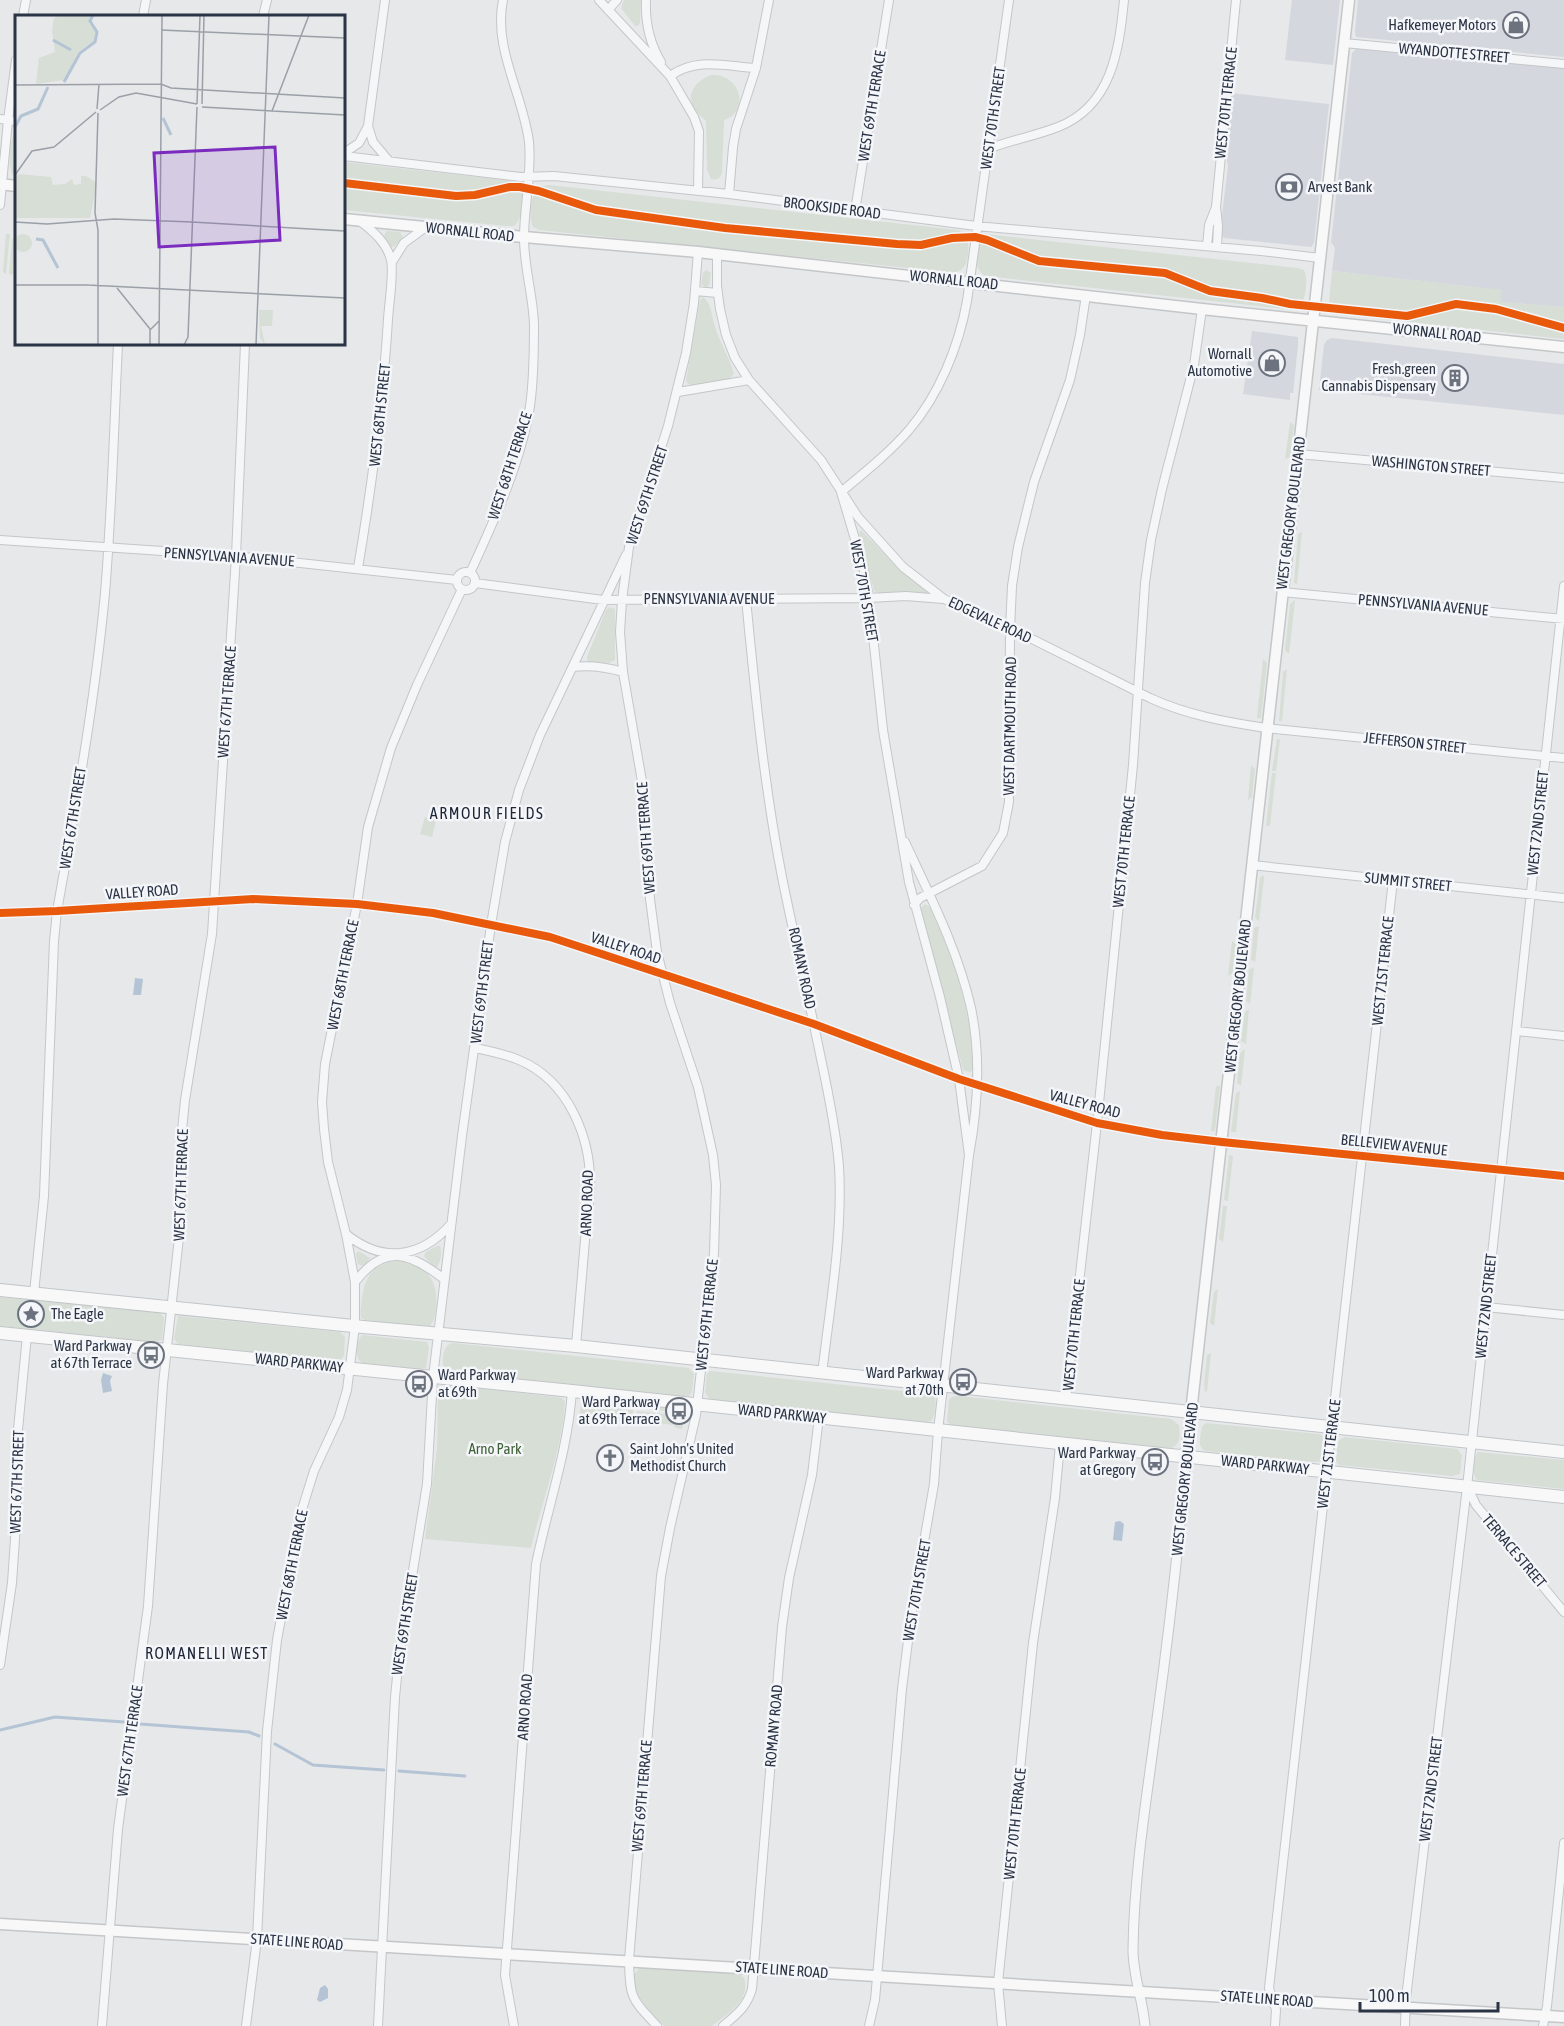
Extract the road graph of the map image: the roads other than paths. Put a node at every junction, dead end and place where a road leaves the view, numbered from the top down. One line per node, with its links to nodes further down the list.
1 (26, 0): 16 (street)
2 (146, 0): 17 (street)
3 (267, 0): 18 (street)
4 (385, 0): 25 (street)
5 (503, 0): 30 (street, WEST 68TH TERRACE)
6 (599, 0): 15 (street)
7 (617, 0): 15 (street)
8 (646, 0): 23 (street)
9 (769, 0): 22 (street)
10 (889, 0): 36 (street, WEST 69TH TERRACE)
11 (1009, 0): 26 (street, WEST 70TH STREET)
12 (1124, 0): 26 (street)
13 (1236, 0): 35 (street, WEST 70TH TERRACE)
14 (1349, 0): 19 (main road, WEST GREGORY BOULEVARD)
15 (608, 10): 23 (street)
16 (23, 15)
17 (143, 15)
18 (263, 15)
19 (1344, 43): 20 (street, WYANDOTTE STREET); 46 (main road, WEST GREGORY BOULEVARD)
20 (1564, 64)
21 (15, 68): 24 (street)
22 (756, 68): 23 (street); 33 (street)
23 (670, 76): 32 (street)
24 (8, 120): 31 (street)
25 (368, 126): 27 (street); 29 (street)
26 (988, 149): 39 (street, WEST 70TH STREET)
27 (345, 153)
28 (345, 154): 29 (street, BROOKSIDE ROAD)
29 (389, 161): 30 (street, BROOKSIDE ROAD)
30 (529, 176): 32 (street, BROOKSIDE ROAD); 41 (street, WEST 68TH TERRACE)
31 (1, 184): 34 (street)
32 (698, 191): 33 (street, BROOKSIDE ROAD)
33 (729, 194): 36 (street, BROOKSIDE ROAD)
34 (0, 205)
35 (1216, 207): 42 (street, WEST 70TH TERRACE); 43 (street, WEST 70TH TERRACE)
36 (855, 212): 39 (street, BROOKSIDE ROAD)
37 (345, 219): 38 (main road, WORNALL ROAD)
38 (359, 220): 40 (main road, WORNALL ROAD); 47 (street)
39 (976, 226): 42 (street, BROOKSIDE ROAD); 48 (street, WEST 70TH STREET)
40 (426, 227): 41 (main road, WORNALL ROAD); 47 (street)
41 (524, 237): 44 (main road, WORNALL ROAD); 67 (street, WEST 68TH TERRACE)
42 (1207, 246): 43 (street, BROOKSIDE ROAD)
43 (1217, 247): 46 (street, BROOKSIDE ROAD)
44 (698, 252): 45 (main road, WORNALL ROAD); 49 (street, WEST 69TH STREET)
45 (717, 254): 48 (main road, WORNALL ROAD); 50 (street, EDGEVALE ROAD)
46 (1320, 258): 53 (main road, WEST GREGORY BOULEVARD)
47 (392, 262): 66 (street, WEST 68TH STREET)
48 (969, 282): 51 (main road, WORNALL ROAD); 61 (street, WEST 70TH STREET)
49 (695, 291): 50 (street); 58 (street, WEST 69TH STREET)
50 (718, 293): 57 (street, EDGEVALE ROAD)
51 (1086, 295): 52 (main road, WORNALL ROAD); 79 (street, WEST DARTMOUTH ROAD)
52 (1202, 309): 53 (main road, WORNALL ROAD); 82 (street, WEST 70TH TERRACE)
53 (1313, 320): 56 (main road, WORNALL ROAD); 59 (main road, WEST GREGORY BOULEVARD)
54 (118, 345): 64 (street, WEST 67TH STREET)
55 (245, 345): 65 (street, WEST 67TH TERRACE)
56 (1564, 346)
57 (749, 380): 58 (street); 61 (street, EDGEVALE ROAD)
58 (678, 392): 63 (street, WEST 69TH STREET)
59 (1298, 454): 60 (street, WASHINGTON STREET); 72 (main road, WEST GREGORY BOULEVARD)
60 (1564, 478)
61 (841, 492): 74 (street, WEST 70TH STREET); 75 (street, EDGEVALE ROAD)
62 (0, 540): 64 (street, PENNSYLVANIA AVENUE)
63 (629, 547): 76 (street, WEST 69TH STREET); 77 (street, WEST 69TH STREET)
64 (108, 548): 65 (street, PENNSYLVANIA AVENUE); 95 (street, WEST 67TH STREET)
65 (236, 556): 66 (street, PENNSYLVANIA AVENUE); 92 (street, WEST 67TH TERRACE)
66 (358, 568): 68 (street, PENNSYLVANIA AVENUE)
67 (470, 573): 68 (street); 69 (street)
68 (457, 580): 71 (street)
69 (475, 583): 71 (street); 76 (street, PENNSYLVANIA AVENUE)
70 (1564, 586): 78 (street, WEST 72ND STREET)
71 (462, 589): 93 (street, WEST 68TH TERRACE)
72 (1282, 592): 78 (street, PENNSYLVANIA AVENUE); 83 (main road, WEST GREGORY BOULEVARD)
73 (746, 598): 74 (street, PENNSYLVANIA AVENUE); 77 (street, PENNSYLVANIA AVENUE); 99 (street, ROMANY ROAD)
74 (869, 598): 75 (street, PENNSYLVANIA AVENUE); 86 (street, WEST 70TH STREET)
75 (944, 599): 79 (street, EDGEVALE ROAD)
76 (603, 600): 77 (street, PENNSYLVANIA AVENUE); 80 (street, WEST 69TH STREET)
77 (622, 600): 81 (street, WEST 69TH TERRACE)
78 (1562, 619): 84 (street, WEST 72ND STREET)
79 (1010, 629): 82 (street, EDGEVALE ROAD); 89 (street, WEST DARTMOUTH ROAD)
80 (573, 667): 81 (street); 97 (street, WEST 69TH STREET)
81 (623, 672): 98 (street, WEST 69TH TERRACE)
82 (1137, 691): 83 (street, EDGEVALE ROAD); 105 (street, WEST 70TH TERRACE)
83 (1266, 728): 84 (street, JEFFERSON STREET); 87 (main road, WEST GREGORY BOULEVARD)
84 (1545, 757): 85 (street, JEFFERSON STREET); 90 (street, WEST 72ND STREET)
85 (1564, 759)
86 (901, 832): 89 (street, WEST 70TH STREET); 94 (street, WEST 70TH STREET)
87 (1252, 865): 88 (street, SUMMIT STREET); 106 (main road, WEST GREGORY BOULEVARD)
88 (1393, 880): 90 (street, SUMMIT STREET); 108 (street, WEST 71ST TERRACE)
89 (929, 893): 94 (street, WEST DARTMOUTH ROAD); 104 (street, WEST 70TH STREET)
90 (1531, 895): 91 (street, SUMMIT STREET); 100 (street, WEST 72ND STREET)
91 (1564, 898)
92 (214, 900): 93 (street, VALLEY ROAD); 95 (street, VALLEY ROAD); 119 (street, WEST 67TH TERRACE)
93 (357, 904): 97 (street, VALLEY ROAD); 112 (street, WEST 68TH TERRACE)
94 (914, 905): 103 (street, WEST 70TH STREET)
95 (57, 911): 96 (street, VALLEY ROAD); 117 (street, WEST 67TH STREET)
96 (0, 913)
97 (490, 925): 98 (street, VALLEY ROAD); 102 (street, WEST 69TH STREET)
98 (662, 974): 99 (street, VALLEY ROAD); 127 (street, WEST 69TH TERRACE)
99 (814, 1024): 103 (street, VALLEY ROAD); 129 (street, ROMANY ROAD)
100 (1516, 1031): 101 (street); 109 (street, WEST 72ND STREET)
101 (1564, 1036)
102 (475, 1048): 111 (street, WEST 69TH STREET); 125 (street, ARNO ROAD)
103 (959, 1079): 104 (street, VALLEY ROAD); 107 (street, WEST 70TH STREET)
104 (977, 1085): 105 (street, VALLEY ROAD); 107 (street, WEST 70TH STREET)
105 (1097, 1123): 106 (street, VALLEY ROAD); 133 (street, WEST 70TH TERRACE)
106 (1222, 1142): 108 (street, BELLEVIEW AVENUE); 135 (main road, WEST GREGORY BOULEVARD)
107 (969, 1155): 131 (street, WEST 70TH STREET)
108 (1364, 1156): 109 (street, BELLEVIEW AVENUE); 137 (street, WEST 71ST TERRACE)
109 (1500, 1170): 110 (street, BELLEVIEW AVENUE); 118 (street, WEST 72ND STREET)
110 (1564, 1176)
111 (451, 1224): 113 (street); 114 (street, WEST 69TH STREET)
112 (346, 1234): 113 (street); 115 (street, WEST 68TH TERRACE)
113 (394, 1254): 114 (street); 115 (street)
114 (444, 1279): 123 (street, WEST 69TH STREET)
115 (354, 1282): 121 (street, WEST 68TH TERRACE)
116 (0, 1290): 117 (main road)
117 (34, 1293): 119 (main road)
118 (1486, 1306): 120 (street); 139 (street, WEST 72ND STREET)
119 (171, 1307): 121 (main road); 126 (street, WEST 67TH TERRACE)
120 (1564, 1315)
121 (355, 1326): 123 (main road); 128 (street, WEST 68TH TERRACE)
122 (0, 1333): 124 (main road, WARD PARKWAY)
123 (438, 1334): 125 (main road); 130 (street, WEST 69TH STREET)
124 (27, 1335): 126 (main road, WARD PARKWAY); 147 (street, WEST 67TH STREET)
125 (576, 1346): 127 (main road)
126 (166, 1350): 128 (main road, WARD PARKWAY); 150 (street, WEST 67TH TERRACE)
127 (702, 1360): 129 (main road); 134 (street, WEST 69TH TERRACE)
128 (350, 1368): 130 (main road, WARD PARKWAY); 151 (street, WEST 68TH TERRACE)
129 (822, 1374): 131 (main road)
130 (433, 1377): 132 (main road, WARD PARKWAY); 152 (street, WEST 69TH STREET)
131 (943, 1386): 133 (main road); 138 (street, WEST 70TH STREET)
132 (572, 1391): 134 (main road, WARD PARKWAY); 153 (street, ARNO ROAD)
133 (1066, 1399): 135 (main road)
134 (697, 1405): 136 (main road, WARD PARKWAY); 154 (street, WEST 69TH TERRACE)
135 (1191, 1413): 137 (main road); 142 (main road, WEST GREGORY BOULEVARD)
136 (819, 1417): 138 (main road, WARD PARKWAY); 155 (street, ROMANY ROAD)
137 (1332, 1426): 139 (main road); 143 (street, WEST 71ST TERRACE)
138 (938, 1431): 140 (main road, WARD PARKWAY); 156 (street, WEST 70TH STREET)
139 (1471, 1442): 141 (main road); 144 (street, WEST 72ND STREET)
140 (1059, 1444): 142 (main road, WARD PARKWAY); 157 (street, WEST 70TH TERRACE)
141 (1564, 1452)
142 (1186, 1456): 143 (main road, WARD PARKWAY); 158 (street, WEST GREGORY BOULEVARD)
143 (1327, 1472): 144 (main road, WARD PARKWAY); 159 (street, WEST 71ST TERRACE)
144 (1467, 1487): 145 (main road, WARD PARKWAY); 146 (street, TERRACE STREET); 160 (street, WEST 72ND STREET)
145 (1564, 1497)
146 (1564, 1612)
147 (0, 1665)
148 (1564, 1843): 162 (street)
149 (0, 1924): 150 (main road, STATE LINE ROAD)
150 (110, 1931): 151 (main road, STATE LINE ROAD); 163 (street, WEST 67TH TERRACE)
151 (257, 1940): 152 (main road, STATE LINE ROAD); 164 (street)
152 (382, 1947): 153 (main road, STATE LINE ROAD); 165 (street, WEST 69TH STREET)
153 (507, 1954): 154 (main road, STATE LINE ROAD); 166 (street, ARNO ROAD)
154 (629, 1960): 155 (main road, STATE LINE ROAD); 167 (street, WEST 69TH TERRACE)
155 (753, 1968): 156 (main road, STATE LINE ROAD); 168 (street, ROMANY ROAD)
156 (877, 1976): 157 (main road, STATE LINE ROAD); 169 (street, WEST 70TH STREET)
157 (998, 1983): 158 (main road, STATE LINE ROAD); 170 (street, WEST 70TH TERRACE)
158 (1139, 1991): 159 (main road, STATE LINE ROAD); 171 (street, WEST GREGORY BOULEVARD)
159 (1272, 2000): 160 (main road, STATE LINE ROAD); 172 (street, WEST 71ST TERRACE)
160 (1406, 2009): 162 (main road, STATE LINE ROAD); 173 (street, WEST 72ND STREET)
161 (1564, 2017): 162 (main road, STATE LINE ROAD)
162 (1545, 2021)
163 (102, 2026)
164 (246, 2026)
165 (378, 2026)
166 (514, 2026)
167 (657, 2026)
168 (723, 2026)
169 (869, 2026)
170 (1002, 2026)
171 (1145, 2026)
172 (1275, 2026)
173 (1405, 2026)

